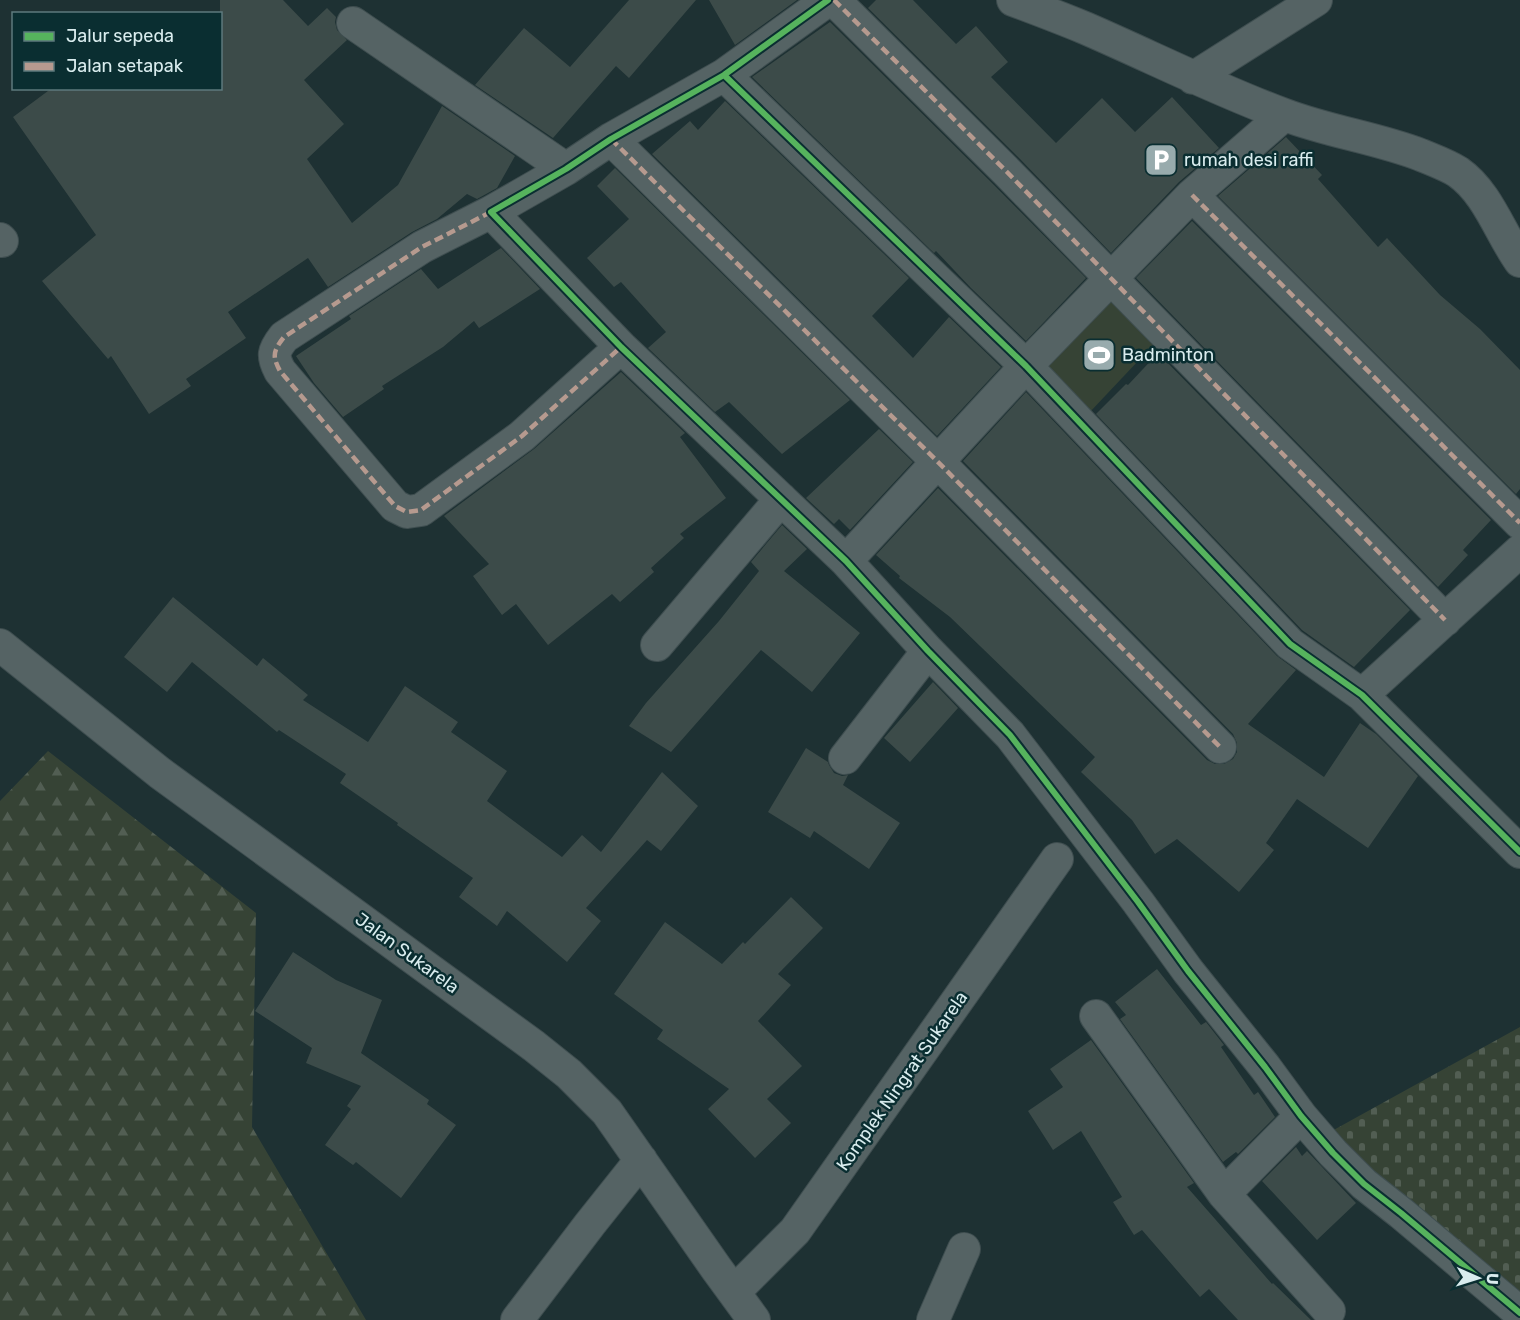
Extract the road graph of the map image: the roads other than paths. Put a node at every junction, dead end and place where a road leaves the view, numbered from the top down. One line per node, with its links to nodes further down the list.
1 (828, 0): 6 (street)
2 (834, 0): 14 (street)
3 (1013, 0): 7 (street)
4 (1316, 0): 7 (street)
5 (353, 23): 10 (street)
6 (724, 75): 9 (street); 16 (street)
7 (1193, 78): 8 (street)
8 (1284, 115): 11 (street); 13 (street)
9 (611, 139): 10 (street); 17 (street)
10 (566, 170): 12 (street)
11 (1192, 195): 14 (street); 19 (street)
12 (491, 212): 15 (street); 15 (street)
13 (1520, 261)
14 (1111, 278): 16 (street); 22 (street)
15 (621, 347): 18 (street)
16 (1026, 366): 17 (street); 26 (street)
17 (937, 461): 21 (street); 27 (street)
18 (781, 499): 21 (street); 24 (street)
19 (1520, 524)
20 (1520, 551): 22 (street)
21 (846, 561): 25 (street)
22 (1445, 620): 26 (street)
23 (0, 645): 33 (street, Jalan Sukarela)
24 (657, 645)
25 (928, 651): 28 (street); 32 (street)
26 (1362, 695): 29 (street)
27 (1220, 747)
28 (845, 758)
29 (1520, 852)
30 (1057, 859): 36 (street, Komplek Ningrat Sukarela)
31 (1096, 1016): 34 (street)
32 (1300, 1116): 34 (street); 38 (street)
33 (641, 1161): 36 (street, Jalan Sukarela); 39 (street)
34 (1224, 1194): 37 (street)
35 (964, 1249): 41 (street)
36 (734, 1292): 40 (street, Jalan Sukarela)
37 (1329, 1311)
38 (1520, 1313)
39 (517, 1320)
40 (754, 1320)
41 (933, 1320)

